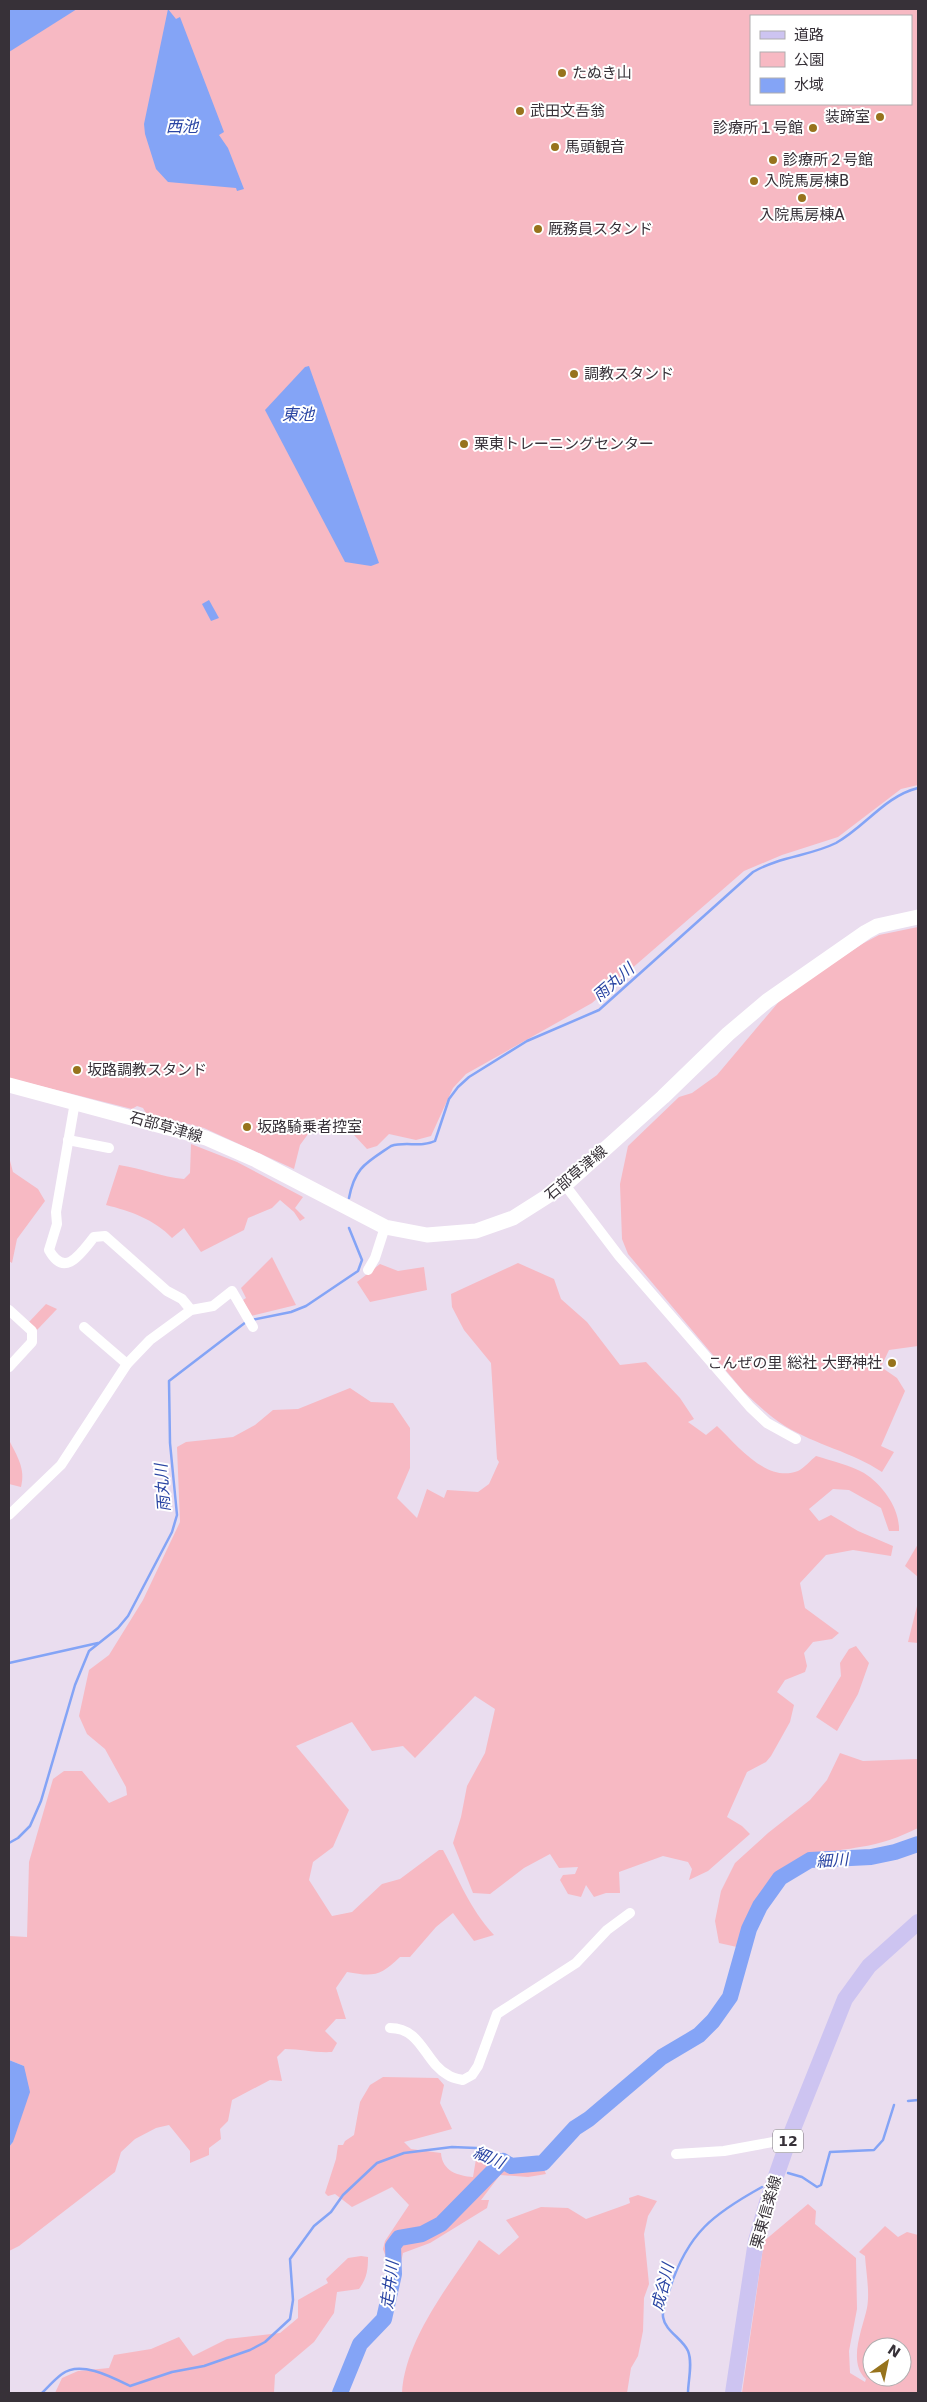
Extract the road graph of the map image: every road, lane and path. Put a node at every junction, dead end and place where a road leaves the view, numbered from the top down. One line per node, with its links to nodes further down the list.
1 (918, 917): 6 (main road, 石部草津線)
2 (9, 1085): 3 (main road, 石部草津線)
3 (75, 1102): 4 (street); 7 (main road, 石部草津線)
4 (68, 1140): 5 (street); 10 (street)
5 (109, 1148)
6 (565, 1185): 7 (main road, 石部草津線); 15 (street)
7 (385, 1227): 8 (street)
8 (368, 1270)
9 (9, 1310): 14 (street)
10 (191, 1310): 11 (street); 13 (street)
11 (251, 1323)
12 (84, 1327): 13 (street)
13 (126, 1364): 16 (street)
14 (9, 1367)
15 (796, 1439)
16 (9, 1515)
17 (630, 1913): 19 (street)
18 (918, 1922): 20 (main road, 栗東信楽線 / 12)
19 (390, 2028)
20 (789, 2139): 21 (street); 22 (main road, 栗東信楽線 / 12)
21 (676, 2154)
22 (733, 2393)

